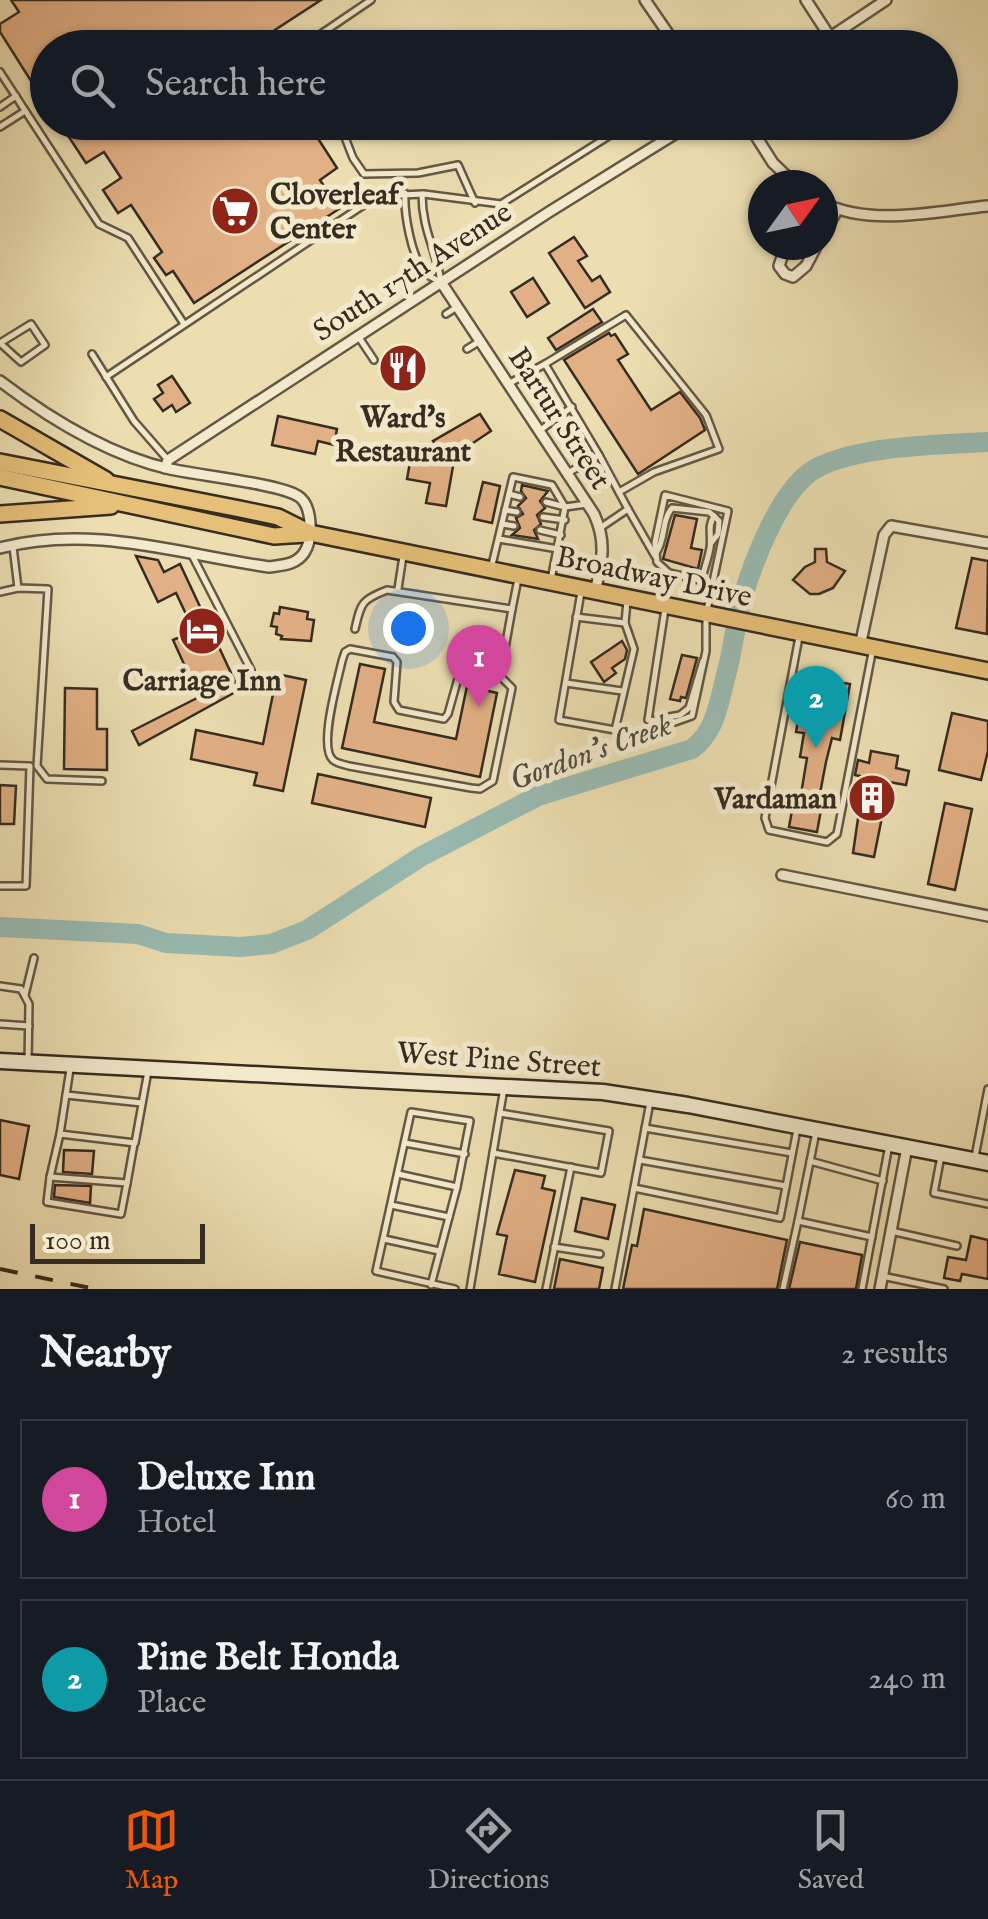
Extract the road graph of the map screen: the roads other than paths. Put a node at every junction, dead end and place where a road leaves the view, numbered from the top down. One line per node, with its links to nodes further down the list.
1 (371, 0): 5 (lane)
2 (645, 0): 6 (street)
3 (806, 0): 7 (street)
4 (886, 0): 8 (street)
5 (327, 30)
6 (666, 30)
7 (825, 30)
8 (841, 30)
9 (0, 72): 10 (lane)
10 (16, 96): 11 (lane); 12 (lane)
11 (0, 107)
12 (26, 111): 13 (lane); 14 (lane)
13 (30, 117)
14 (0, 128)
15 (45, 140): 31 (lane)
16 (346, 140): 23 (lane)
17 (603, 140): 23 (lane)
18 (665, 140): 28 (street, South 17th Avenue)
19 (758, 140): 20 (street)
20 (781, 170)
21 (404, 193): 22 (lane); 28 (lane); 31 (lane)
22 (422, 194): 23 (lane); 28 (lane)
23 (475, 203)
24 (988, 206): 25 (street)
25 (838, 210)
26 (781, 260): 27 (street)
27 (809, 260)
28 (440, 282): 29 (street, Bartur Street); 32 (street, South 17th Avenue)
29 (457, 307): 30 (lane); 33 (street, Bartur Street)
30 (446, 314)
31 (184, 324): 39 (lane)
32 (358, 336): 37 (lane); 47 (street, South 17th Avenue)
33 (480, 342): 35 (lane); 41 (street, Bartur Street)
34 (0, 344): 34 (lane)
35 (468, 349)
36 (92, 354): 39 (lane)
37 (374, 360)
38 (544, 364): 41 (lane); 42 (lane); 51 (lane)
39 (106, 376): 47 (lane)
40 (0, 381): 47 (street)
41 (508, 384): 44 (street, Bartur Street)
42 (572, 407): 44 (lane); 45 (lane)
43 (0, 419): 50 (main road)
44 (539, 431): 48 (street, Bartur Street)
45 (599, 455): 48 (lane); 51 (lane)
46 (0, 462): 50 (main road, Broadway Drive)
47 (166, 464): 68 (street)
48 (566, 473): 56 (street, Bartur Street)
49 (0, 478): 55 (main road, Broadway Drive)
50 (119, 487): 68 (main road, Broadway Drive)
51 (619, 492): 58 (lane)
52 (509, 494): 53 (lane); 57 (lane); 59 (lane)
53 (520, 497)
54 (546, 502): 57 (lane)
55 (131, 504): 61 (main road); 68 (main road, Broadway Drive)
56 (587, 504): 57 (lane); 66 (street, Bartur Street)
57 (565, 507): 63 (lane)
58 (628, 509): 66 (lane); 77 (lane)
59 (505, 510): 60 (lane); 64 (lane)
60 (517, 512)
61 (0, 514)
62 (543, 517): 63 (lane)
63 (564, 520): 69 (lane)
64 (502, 524): 65 (lane); 70 (lane)
65 (514, 526)
66 (600, 528): 85 (street, Bartur Street)
67 (540, 530): 69 (lane)
68 (310, 533): 75 (street); 76 (main road, Broadway Drive)
69 (561, 535): 74 (lane)
70 (499, 538): 74 (lane); 78 (lane)
71 (988, 543): 95 (street)
72 (13, 545): 73 (street); 75 (street); 83 (lane)
73 (0, 548)
74 (558, 549): 81 (lane)
75 (190, 552): 96 (lane)
76 (403, 552): 78 (main road, Broadway Drive); 84 (lane)
77 (656, 556): 80 (lane); 80 (lane); 82 (lane)
78 (491, 571): 79 (main road, Broadway Drive)
79 (518, 576): 81 (main road, Broadway Drive); 89 (lane)
80 (701, 581): 82 (lane)
81 (550, 583): 85 (main road, Broadway Drive)
82 (713, 583): 91 (lane)
83 (18, 588): 86 (lane); 102 (lane)
84 (398, 589): 89 (lane); 93 (lane)
85 (588, 591): 87 (main road, Broadway Drive); 90 (lane)
86 (0, 592)
87 (627, 599): 88 (main road, Broadway Drive); 92 (lane)
88 (666, 607): 91 (main road, Broadway Drive); 91 (lane)
89 (512, 609): 98 (lane)
90 (576, 617): 92 (lane); 99 (lane)
91 (713, 617): 94 (main road, Broadway Drive)
92 (626, 623): 100 (lane)
93 (355, 629)
94 (799, 634): 95 (main road, Broadway Drive); 95 (lane)
95 (866, 647): 97 (main road, Broadway Drive)
96 (250, 670)
97 (988, 671)
98 (500, 676): 98 (lane)
99 (566, 683): 100 (lane); 100 (lane)
100 (623, 692)
101 (0, 764): 102 (lane)
102 (34, 766): 103 (lane); 105 (lane)
103 (102, 781)
104 (782, 874): 106 (street)
105 (0, 886)
106 (988, 916)
107 (34, 958): 109 (lane)
108 (0, 986): 109 (lane)
109 (25, 996): 111 (lane)
110 (0, 1024): 111 (lane)
111 (29, 1026): 113 (lane)
112 (0, 1061): 113 (street, West Pine Street)
113 (28, 1062): 114 (street, West Pine Street)
114 (71, 1064): 115 (street, West Pine Street); 118 (lane)
115 (148, 1068): 116 (street, West Pine Street); 120 (lane)
116 (504, 1085): 119 (street, West Pine Street); 121 (lane)
117 (988, 1089): 136 (lane)
118 (66, 1096): 120 (lane); 125 (lane)
119 (651, 1099): 122 (street, West Pine Street); 123 (lane)
120 (142, 1103): 126 (lane)
121 (500, 1113): 130 (lane); 137 (lane)
122 (798, 1126): 124 (street, West Pine Street); 131 (lane)
123 (646, 1128): 131 (lane); 134 (lane)
124 (816, 1129): 128 (street, West Pine Street); 135 (lane)
125 (60, 1134): 126 (lane); 139 (lane)
126 (134, 1143): 141 (lane)
127 (404, 1143): 132 (lane); 132 (lane); 138 (lane)
128 (890, 1143): 129 (street, West Pine Street); 140 (lane)
129 (907, 1146): 133 (street, West Pine Street); 149 (street)
130 (493, 1153): 137 (lane); 159 (lane)
131 (792, 1153): 142 (lane)
132 (465, 1154): 143 (lane)
133 (942, 1154): 136 (street, West Pine Street); 145 (lane)
134 (640, 1160): 142 (lane); 144 (lane)
135 (810, 1161): 140 (lane); 148 (lane)
136 (981, 1162)
137 (571, 1168): 152 (lane)
138 (398, 1174): 143 (lane); 146 (lane)
139 (50, 1177): 141 (lane); 141 (lane)
140 (882, 1181): 150 (lane)
141 (128, 1183)
142 (786, 1186): 144 (lane)
143 (457, 1187): 147 (lane)
144 (634, 1188): 161 (lane)
145 (988, 1204)
146 (391, 1205): 147 (lane); 151 (lane)
147 (449, 1218): 154 (lane)
148 (798, 1221): 150 (lane); 162 (lane)
149 (891, 1231): 153 (lane); 156 (street)
150 (872, 1237): 163 (lane)
151 (384, 1239): 154 (lane); 157 (lane)
152 (554, 1246): 155 (lane); 160 (lane)
153 (957, 1246)
154 (440, 1251): 157 (lane)
155 (600, 1254)
156 (882, 1276): 164 (street); 165 (lane)
157 (431, 1285): 158 (lane)
158 (455, 1289)
159 (470, 1289)
160 (546, 1289)
161 (616, 1289)
162 (783, 1289)
163 (862, 1289)
164 (880, 1289)
165 (944, 1289)

